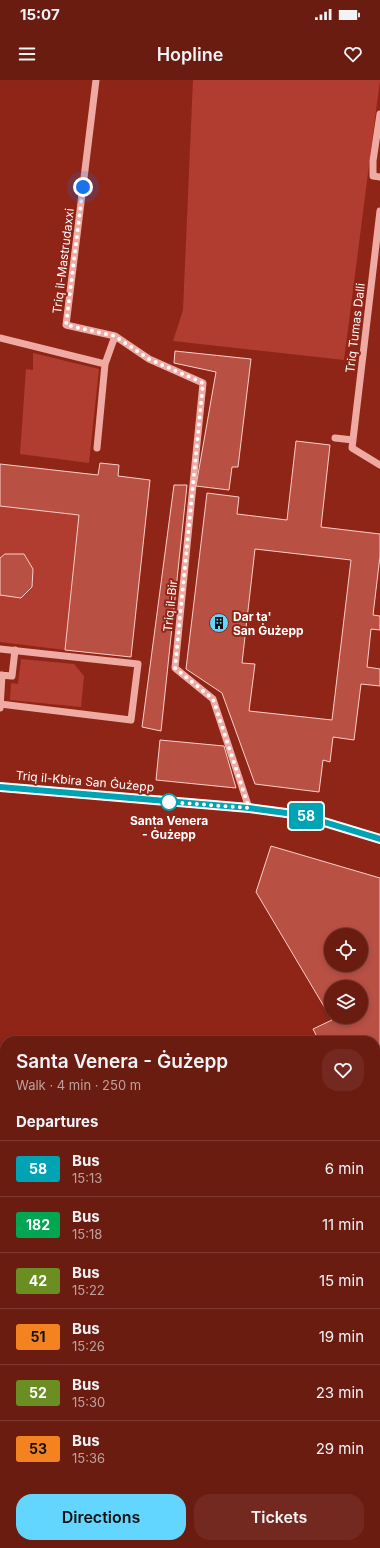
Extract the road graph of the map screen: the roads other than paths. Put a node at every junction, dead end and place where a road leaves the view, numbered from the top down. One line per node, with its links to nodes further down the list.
1 (96, 80): 5 (street, Triq il-Mastrudaxxi)
2 (380, 114): 3 (street)
3 (380, 177)
4 (380, 211): 9 (street, Triq Tumas Dalli)
5 (115, 336): 7 (street); 18 (street, Triq il-Bir)
6 (0, 338): 7 (street)
7 (105, 364): 10 (street)
8 (335, 438): 9 (street)
9 (352, 444): 11 (street)
10 (97, 448)
11 (380, 466)
12 (0, 649): 13 (street)
13 (15, 650): 14 (street); 15 (street)
14 (1, 675): 15 (street)
15 (0, 704): 16 (street)
16 (0, 708)
17 (0, 787): 18 (main road, Triq il-Kbira San Ġużepp)
18 (249, 808): 19 (main road, Triq il-Kbira San Ġużepp)
19 (380, 839)

